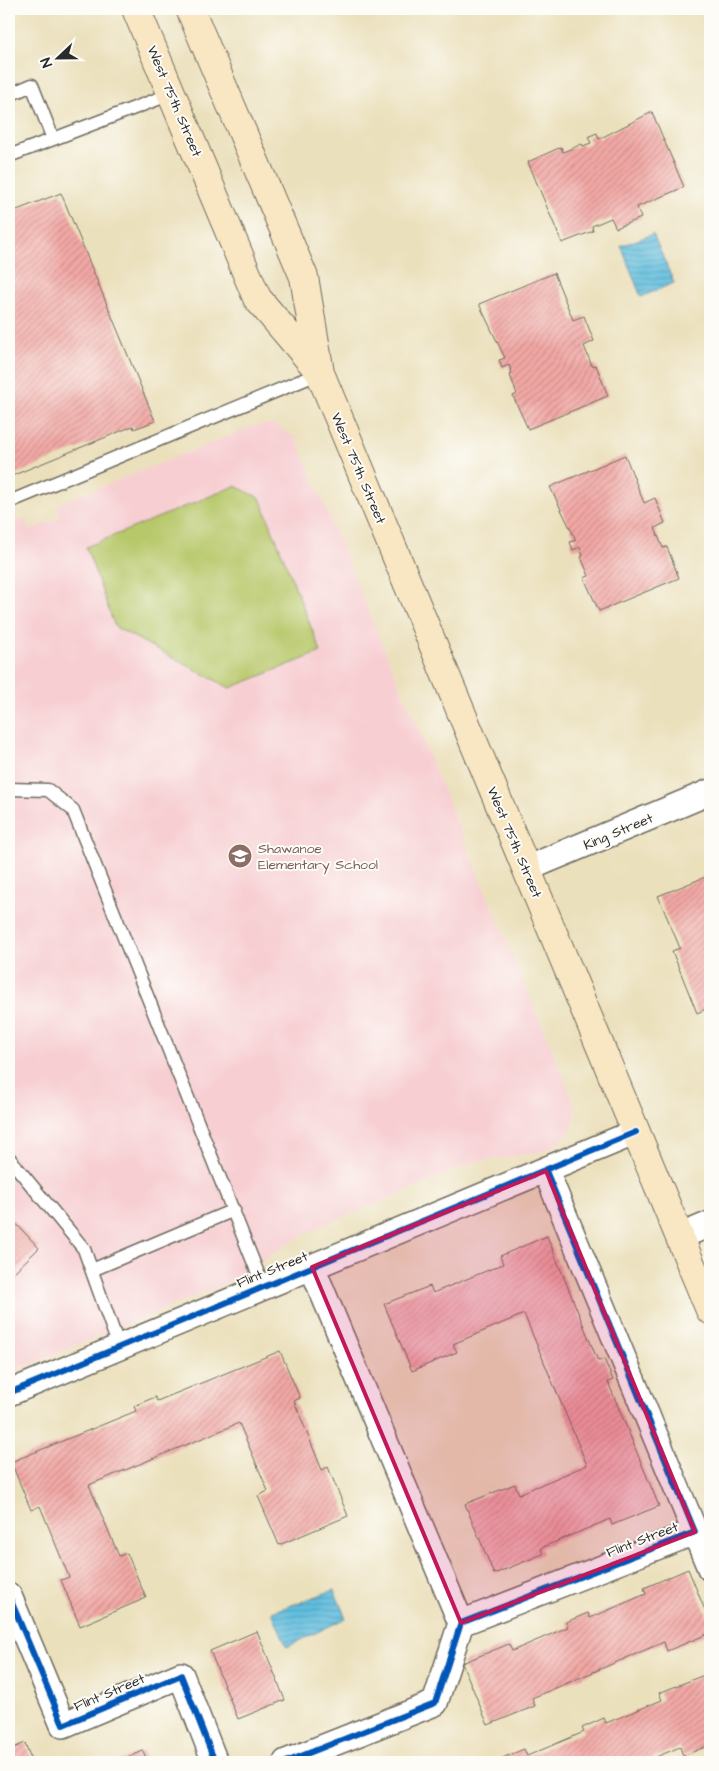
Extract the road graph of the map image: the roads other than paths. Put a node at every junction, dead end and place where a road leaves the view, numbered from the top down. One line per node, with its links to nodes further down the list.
1 (136, 9): 3 (main road, West 75th Street)
2 (190, 9): 7 (main road, West 75th Street)
3 (172, 94): 5 (lane); 7 (main road, West 75th Street)
4 (9, 95): 5 (lane)
5 (53, 139): 6 (lane)
6 (9, 156)
7 (320, 373): 8 (lane); 11 (main road, West 75th Street)
8 (9, 502)
9 (9, 789): 15 (lane)
10 (710, 792): 11 (street, King Street)
11 (526, 869): 12 (main road, West 75th Street)
12 (636, 1132): 14 (street, Flint Street); 17 (main road, West 75th Street)
13 (9, 1158): 19 (lane)
14 (546, 1171): 18 (street, Flint Street); 24 (street, Flint Street)
15 (234, 1210): 19 (lane); 20 (lane)
16 (710, 1224): 17 (street)
17 (680, 1236): 21 (main road, West 75th Street)
18 (312, 1267): 20 (street, Flint Street); 27 (street, Flint Street)
19 (92, 1270): 22 (lane)
20 (264, 1286): 22 (street, Flint Street)
21 (710, 1310)
22 (119, 1347): 23 (street, Flint Street)
23 (9, 1393)
24 (696, 1532): 25 (street); 27 (street, Flint Street)
25 (710, 1568)
26 (9, 1596): 28 (street, Flint Street)
27 (461, 1623): 29 (street)
28 (215, 1762)
29 (286, 1762)

